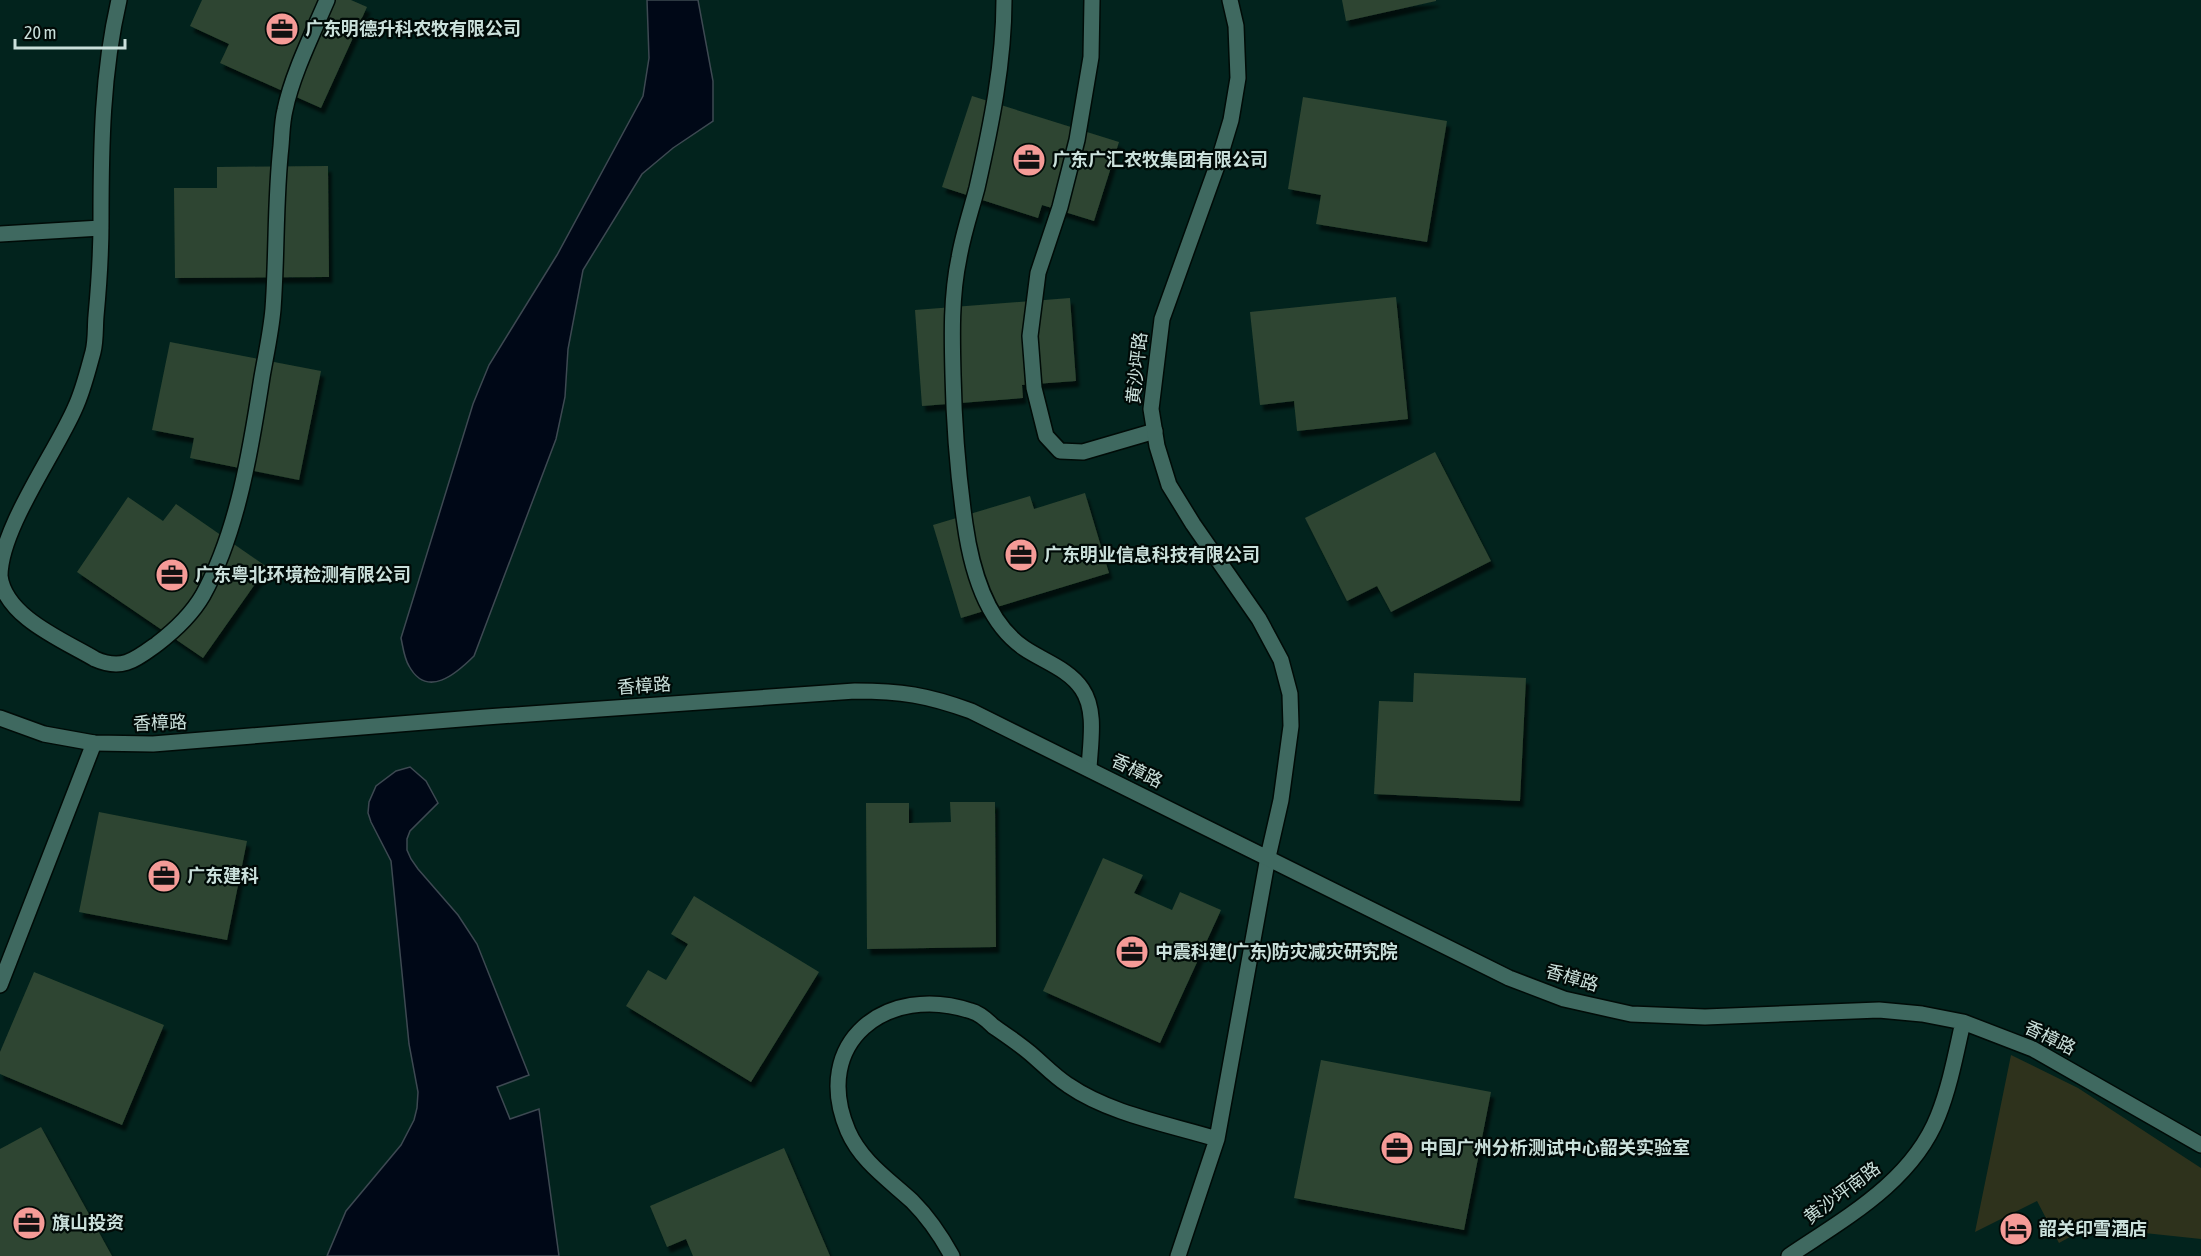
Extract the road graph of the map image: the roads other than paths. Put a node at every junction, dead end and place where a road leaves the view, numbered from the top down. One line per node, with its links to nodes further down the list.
1 (119, 0): 6 (street)
2 (327, 0): 6 (street)
3 (1004, 0): 11 (street)
4 (1092, 0): 8 (street)
5 (1230, 0): 8 (street, 黄沙坪路)
6 (101, 228): 7 (street)
7 (0, 234)
8 (1155, 431): 12 (street, 黄沙坪路)
9 (0, 718): 10 (street, 香樟路)
10 (94, 743): 11 (street, 香樟路); 13 (street)
11 (1089, 769): 12 (street, 香樟路)
12 (1268, 857): 14 (street, 香樟路); 15 (street, 黄沙坪路)
13 (0, 985)
14 (1963, 1022): 16 (street, 香樟路); 19 (street, 黄沙坪南路)
15 (1217, 1139): 17 (street); 18 (street, 黄沙坪路)
16 (2201, 1145)
17 (952, 1256)
18 (1178, 1256)
19 (1789, 1256)

